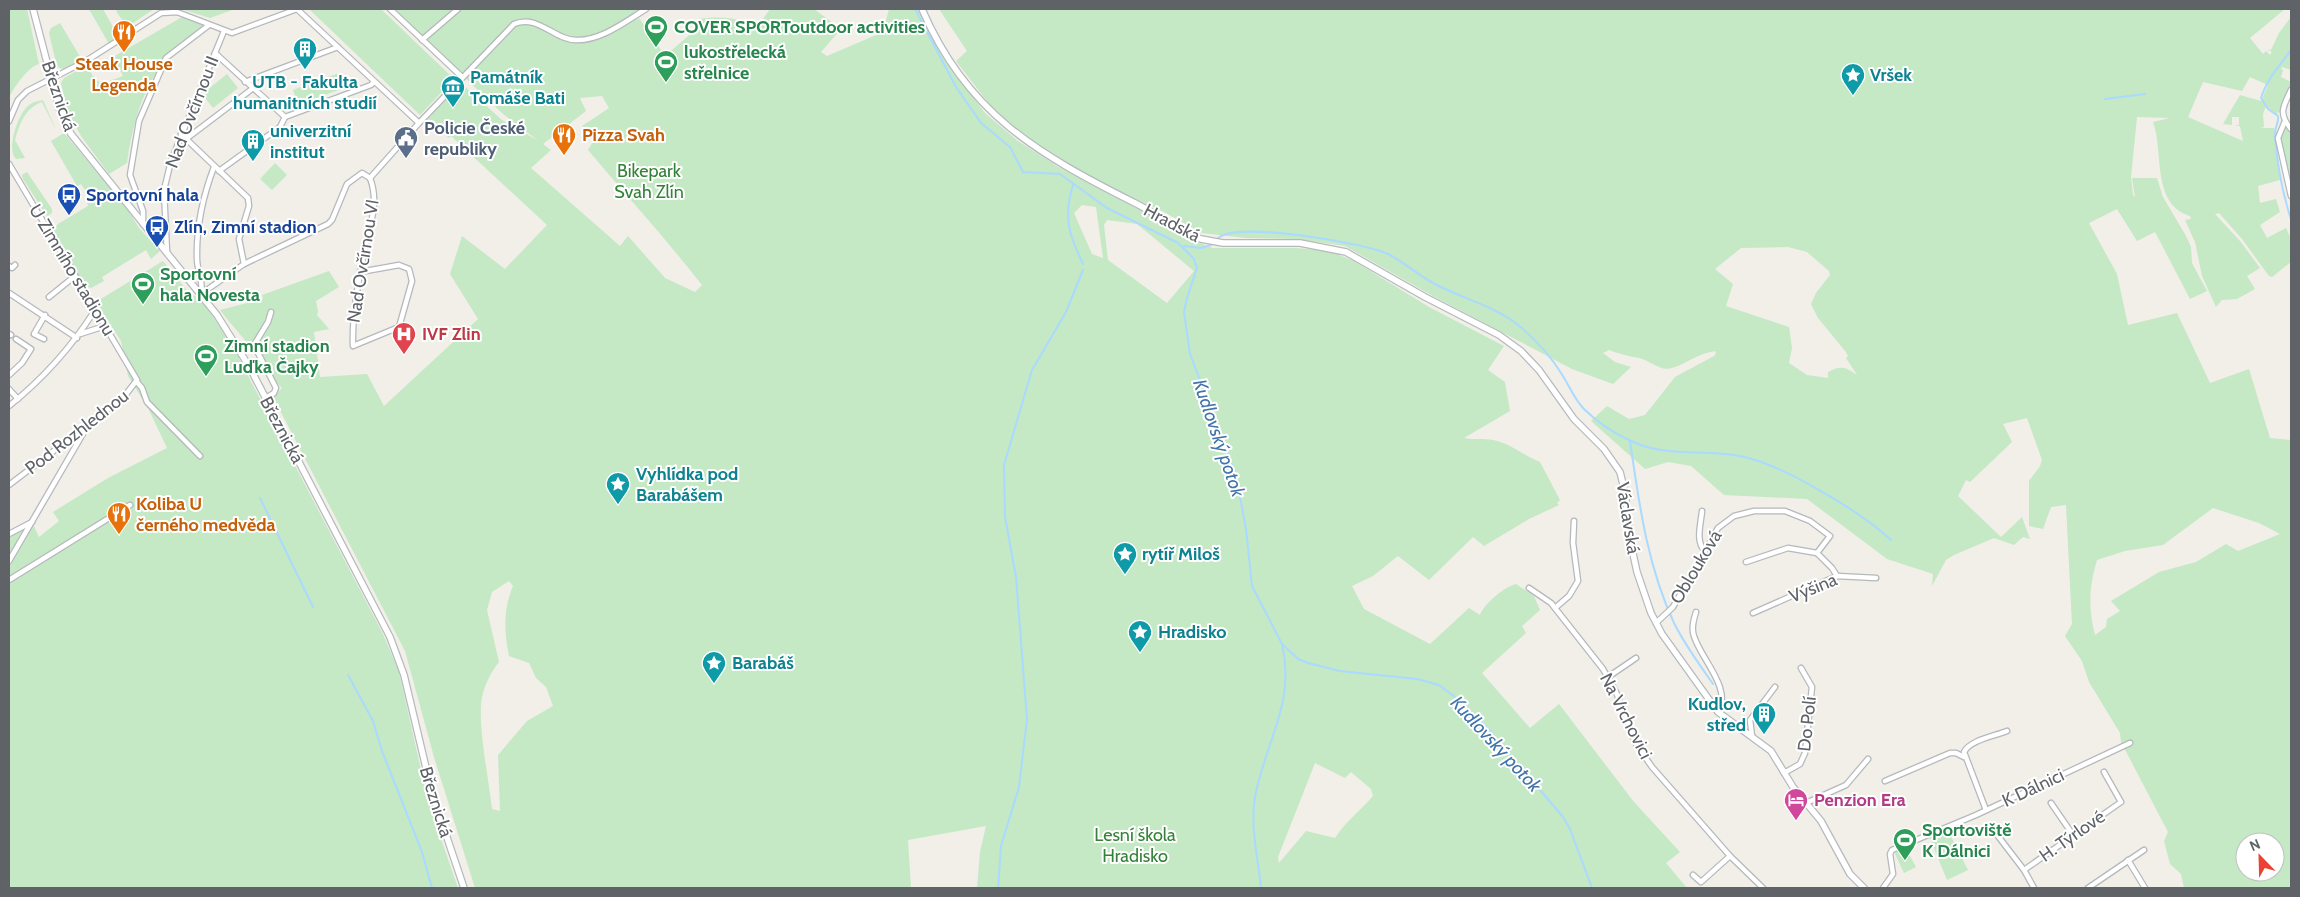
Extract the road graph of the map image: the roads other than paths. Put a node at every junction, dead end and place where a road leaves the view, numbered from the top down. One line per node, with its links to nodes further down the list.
1 (33, 9): 14 (street, Březnická)
2 (297, 9): 9 (street); 11 (street)
3 (390, 9): 10 (street)
4 (458, 9): 10 (street)
5 (646, 9): 13 (street)
6 (922, 9): 48 (street, Hradská)
7 (178, 10): 8 (street); 14 (street)
8 (209, 25): 9 (street); 31 (street)
9 (224, 31): 12 (street, Nad Ovčírnou II)
10 (422, 40): 13 (street)
11 (338, 47): 15 (street); 16 (street)
12 (215, 53): 15 (street); 24 (street, Nad Ovčírnou II)
13 (462, 77): 22 (street)
14 (51, 78): 20 (street); 31 (street, Březnická)
15 (245, 82): 17 (street)
16 (374, 82): 19 (street); 22 (street)
17 (252, 89): 19 (street); 25 (street)
18 (2291, 90): 21 (street)
19 (285, 117): 28 (street)
20 (9, 120)
21 (2284, 121): 23 (street); 30 (street)
22 (418, 124): 29 (street)
23 (2291, 129)
24 (181, 134): 25 (street); 32 (street, Nad Ovčírnou II)
25 (186, 139): 27 (street)
26 (9, 164): 37 (street, U Zimního stadionu)
27 (214, 167): 28 (street); 39 (street)
28 (219, 171): 33 (street)
29 (370, 178): 33 (street); 36 (street, Nad Ovčírnou VI)
30 (2291, 196)
31 (143, 224): 32 (street, Březnická)
32 (167, 254): 39 (street, Březnická)
33 (244, 264): 39 (street)
34 (15, 265): 35 (street)
35 (9, 266)
36 (360, 272): 36 (street, Nad Ovčírnou VI)
37 (75, 276): 40 (street); 41 (street, U Zimního stadionu)
38 (9, 293): 43 (street)
39 (200, 294): 53 (street, Březnická)
40 (49, 296)
41 (95, 310): 44 (street, U Zimního stadionu); 45 (street)
42 (271, 312): 53 (street)
43 (45, 315): 45 (street); 47 (street)
44 (105, 326): 45 (street); 49 (street, U Zimního stadionu)
45 (79, 336): 54 (street)
46 (16, 339): 50 (street)
47 (44, 339)
48 (1511, 342): 75 (street, Václavská)
49 (120, 349): 51 (street, Pod Rozhlednou)
50 (9, 375)
51 (136, 382): 56 (street, Pod Rozhlednou); 57 (street)
52 (9, 389): 54 (street)
53 (266, 398): 99 (street, Březnická)
54 (18, 399): 55 (street)
55 (9, 406)
56 (90, 422): 58 (street, Pod Rozhlednou); 62 (street)
57 (200, 456)
58 (9, 485)
59 (130, 505): 70 (street)
60 (1702, 511): 64 (street)
61 (1574, 521): 72 (street)
62 (32, 522): 63 (street); 66 (street)
63 (9, 534)
64 (1705, 551): 65 (street, Oblouková); 75 (street, Oblouková)
65 (1817, 553): 67 (street); 68 (street)
66 (9, 561)
67 (1746, 562)
68 (1837, 576): 69 (street, Výšina); 74 (street, Výšina)
69 (1876, 578)
70 (9, 580)
71 (1529, 588): 72 (street, Na Vrchovici)
72 (1555, 608): 78 (street, Na Vrchovici)
73 (1696, 612): 80 (street)
74 (1753, 613)
75 (1656, 623): 80 (street, Václavská)
76 (1636, 658): 78 (street)
77 (1801, 668): 87 (street, Do Polí)
78 (1608, 677): 95 (street, Na Vrchovici)
79 (1775, 687): 82 (street)
80 (1718, 712): 82 (street, Václavská)
81 (2007, 731): 84 (street)
82 (1752, 736): 87 (street, Václavská)
83 (2130, 743): 91 (street, K Dálnici)
84 (1964, 757): 88 (street); 91 (street)
85 (1868, 759): 89 (street)
86 (2104, 772): 92 (street, H. Týrlové)
87 (1784, 773): 89 (street, Václavská)
88 (1885, 781)
89 (1806, 803): 101 (street, Václavská)
90 (2051, 803): 92 (street)
91 (1986, 810): 102 (street, K Dálnici)
92 (2073, 835): 97 (street, H. Týrlové)
93 (1998, 836): 97 (street)
94 (2144, 850): 96 (street)
95 (1730, 856): 98 (street); 100 (street, Na Vrchovici)
96 (2128, 860): 104 (street); 105 (street)
97 (2024, 870): 103 (street)
98 (1693, 875)
99 (464, 888)
100 (1763, 888)
101 (1864, 888)
102 (1883, 888)
103 (2034, 888)
104 (2088, 888)
105 (2145, 888)

